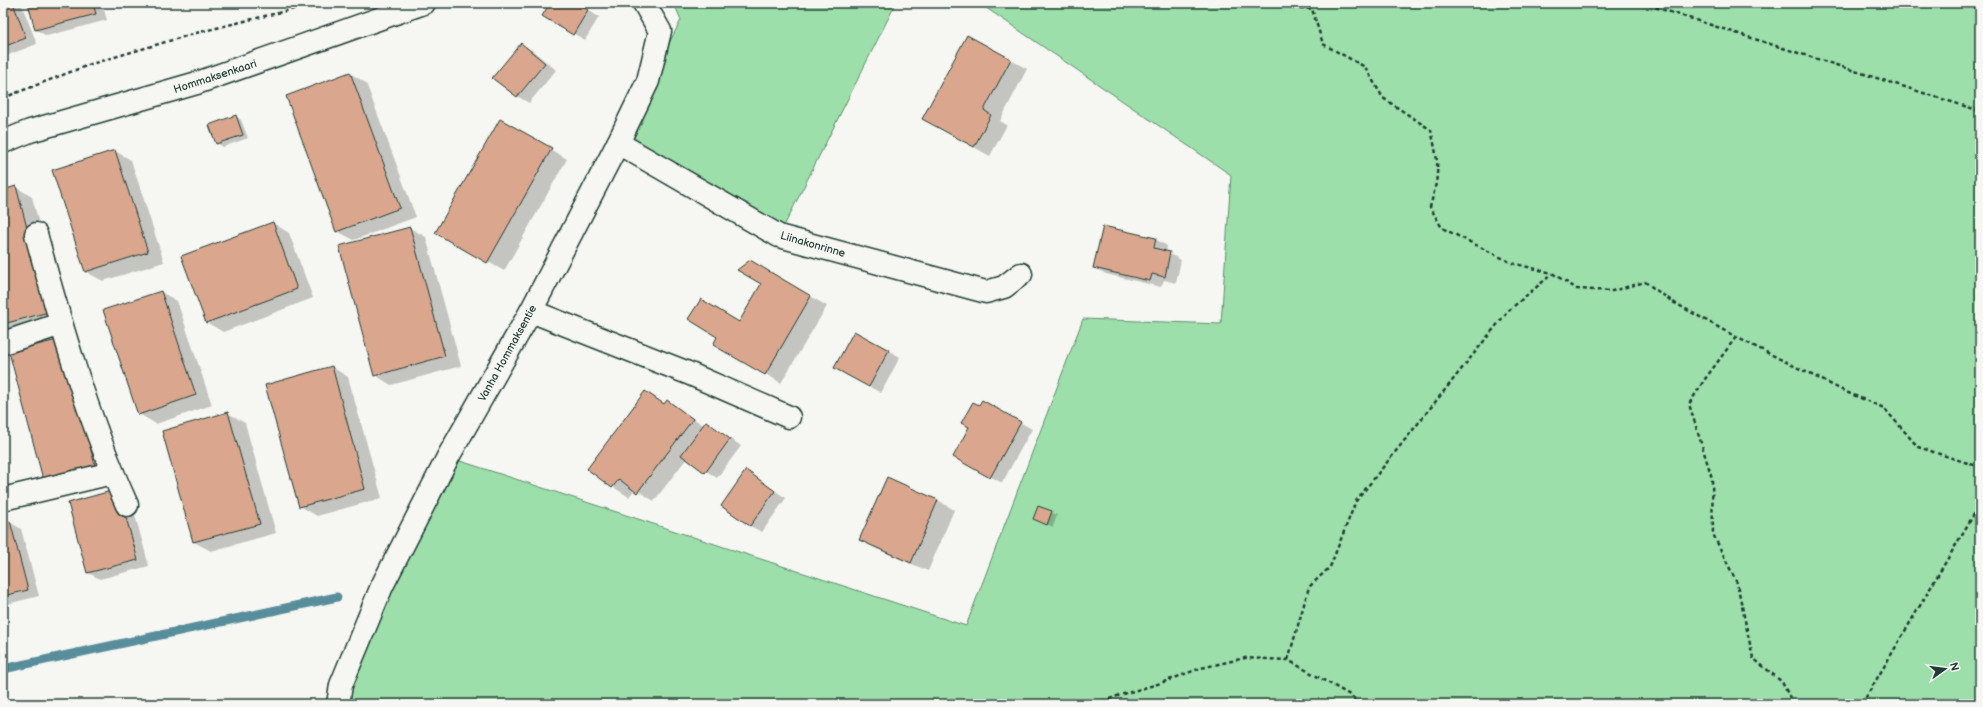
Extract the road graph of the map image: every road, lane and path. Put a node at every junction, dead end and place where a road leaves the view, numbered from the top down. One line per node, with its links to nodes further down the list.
1 (318, 3): 6 (path)
2 (424, 3): 8 (street, Hommaksenkaari)
3 (644, 3): 9 (street, Vanha Hommaksentie)
4 (1251, 3): 11 (path)
5 (1642, 3): 7 (path)
6 (3, 98)
7 (1980, 111)
8 (3, 142)
9 (618, 144): 12 (street, Liinakonrinne); 13 (street, Vanha Hommaksentie)
10 (36, 234): 14 (street)
11 (1552, 273): 15 (path); 23 (path)
12 (1021, 274)
13 (531, 311): 17 (street); 24 (street, Vanha Hommaksentie)
14 (60, 324): 16 (street); 19 (street)
15 (1736, 338): 18 (path); 29 (path)
16 (3, 343)
17 (789, 418)
18 (1980, 467)
19 (112, 473): 21 (street); 22 (street)
20 (1980, 504): 30 (path)
21 (127, 505)
22 (4, 508)
23 (1288, 660): 27 (path); 28 (path)
24 (338, 704)
25 (694, 704): 26 (path)
26 (714, 704)
27 (1096, 704)
28 (1361, 704)
29 (1793, 704)
30 (1862, 704)

